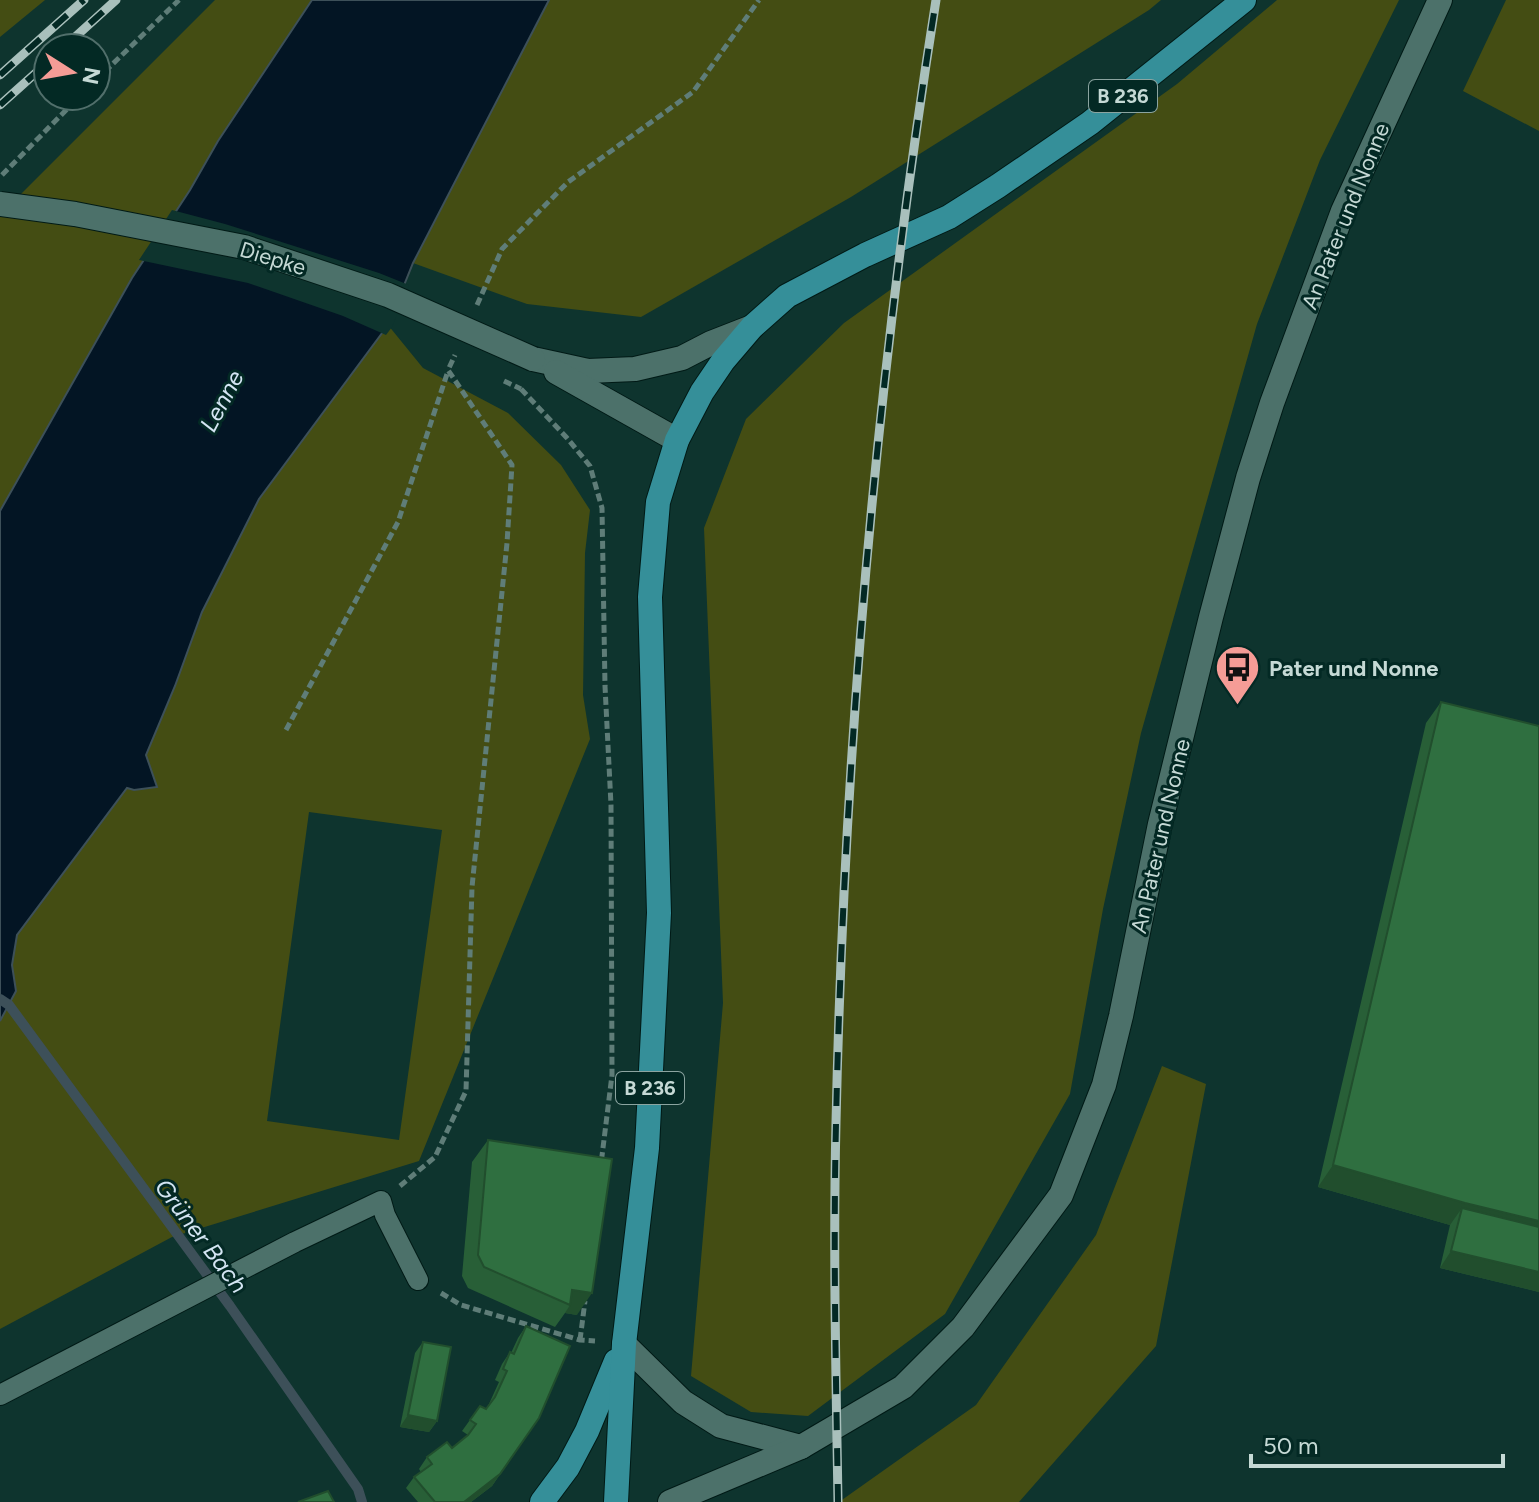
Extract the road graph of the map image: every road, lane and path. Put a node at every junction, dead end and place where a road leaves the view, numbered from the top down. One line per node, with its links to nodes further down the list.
1 (179, 0): 5 (path)
2 (759, 0): 9 (path)
3 (1244, 0): 10 (main road, B 236)
4 (1440, 0): 25 (main road, An Pater und Nonne)
5 (112, 65)
6 (64, 112): 7 (path)
7 (0, 176)
8 (0, 204): 14 (main road, Diepke, bridge)
9 (472, 316)
10 (752, 327): 14 (main road, Diepke); 17 (main road, B 236)
11 (460, 343): 15 (path)
12 (447, 353): 13 (path)
13 (459, 359)
14 (533, 359): 17 (main road, Diepke)
15 (448, 370): 18 (path); 20 (path)
16 (496, 377): 19 (path, bridge)
17 (677, 440): 23 (main road, B 236)
18 (286, 730)
19 (600, 1168)
20 (381, 1201): 21 (lane); 24 (lane)
21 (418, 1280): 22 (path)
22 (586, 1293)
23 (624, 1344): 25 (main road); 26 (main road, B 236); 27 (main road, B 236)
24 (0, 1395)
25 (801, 1447): 28 (main road, An Pater und Nonne)
26 (542, 1502)
27 (616, 1502)
28 (670, 1502)

